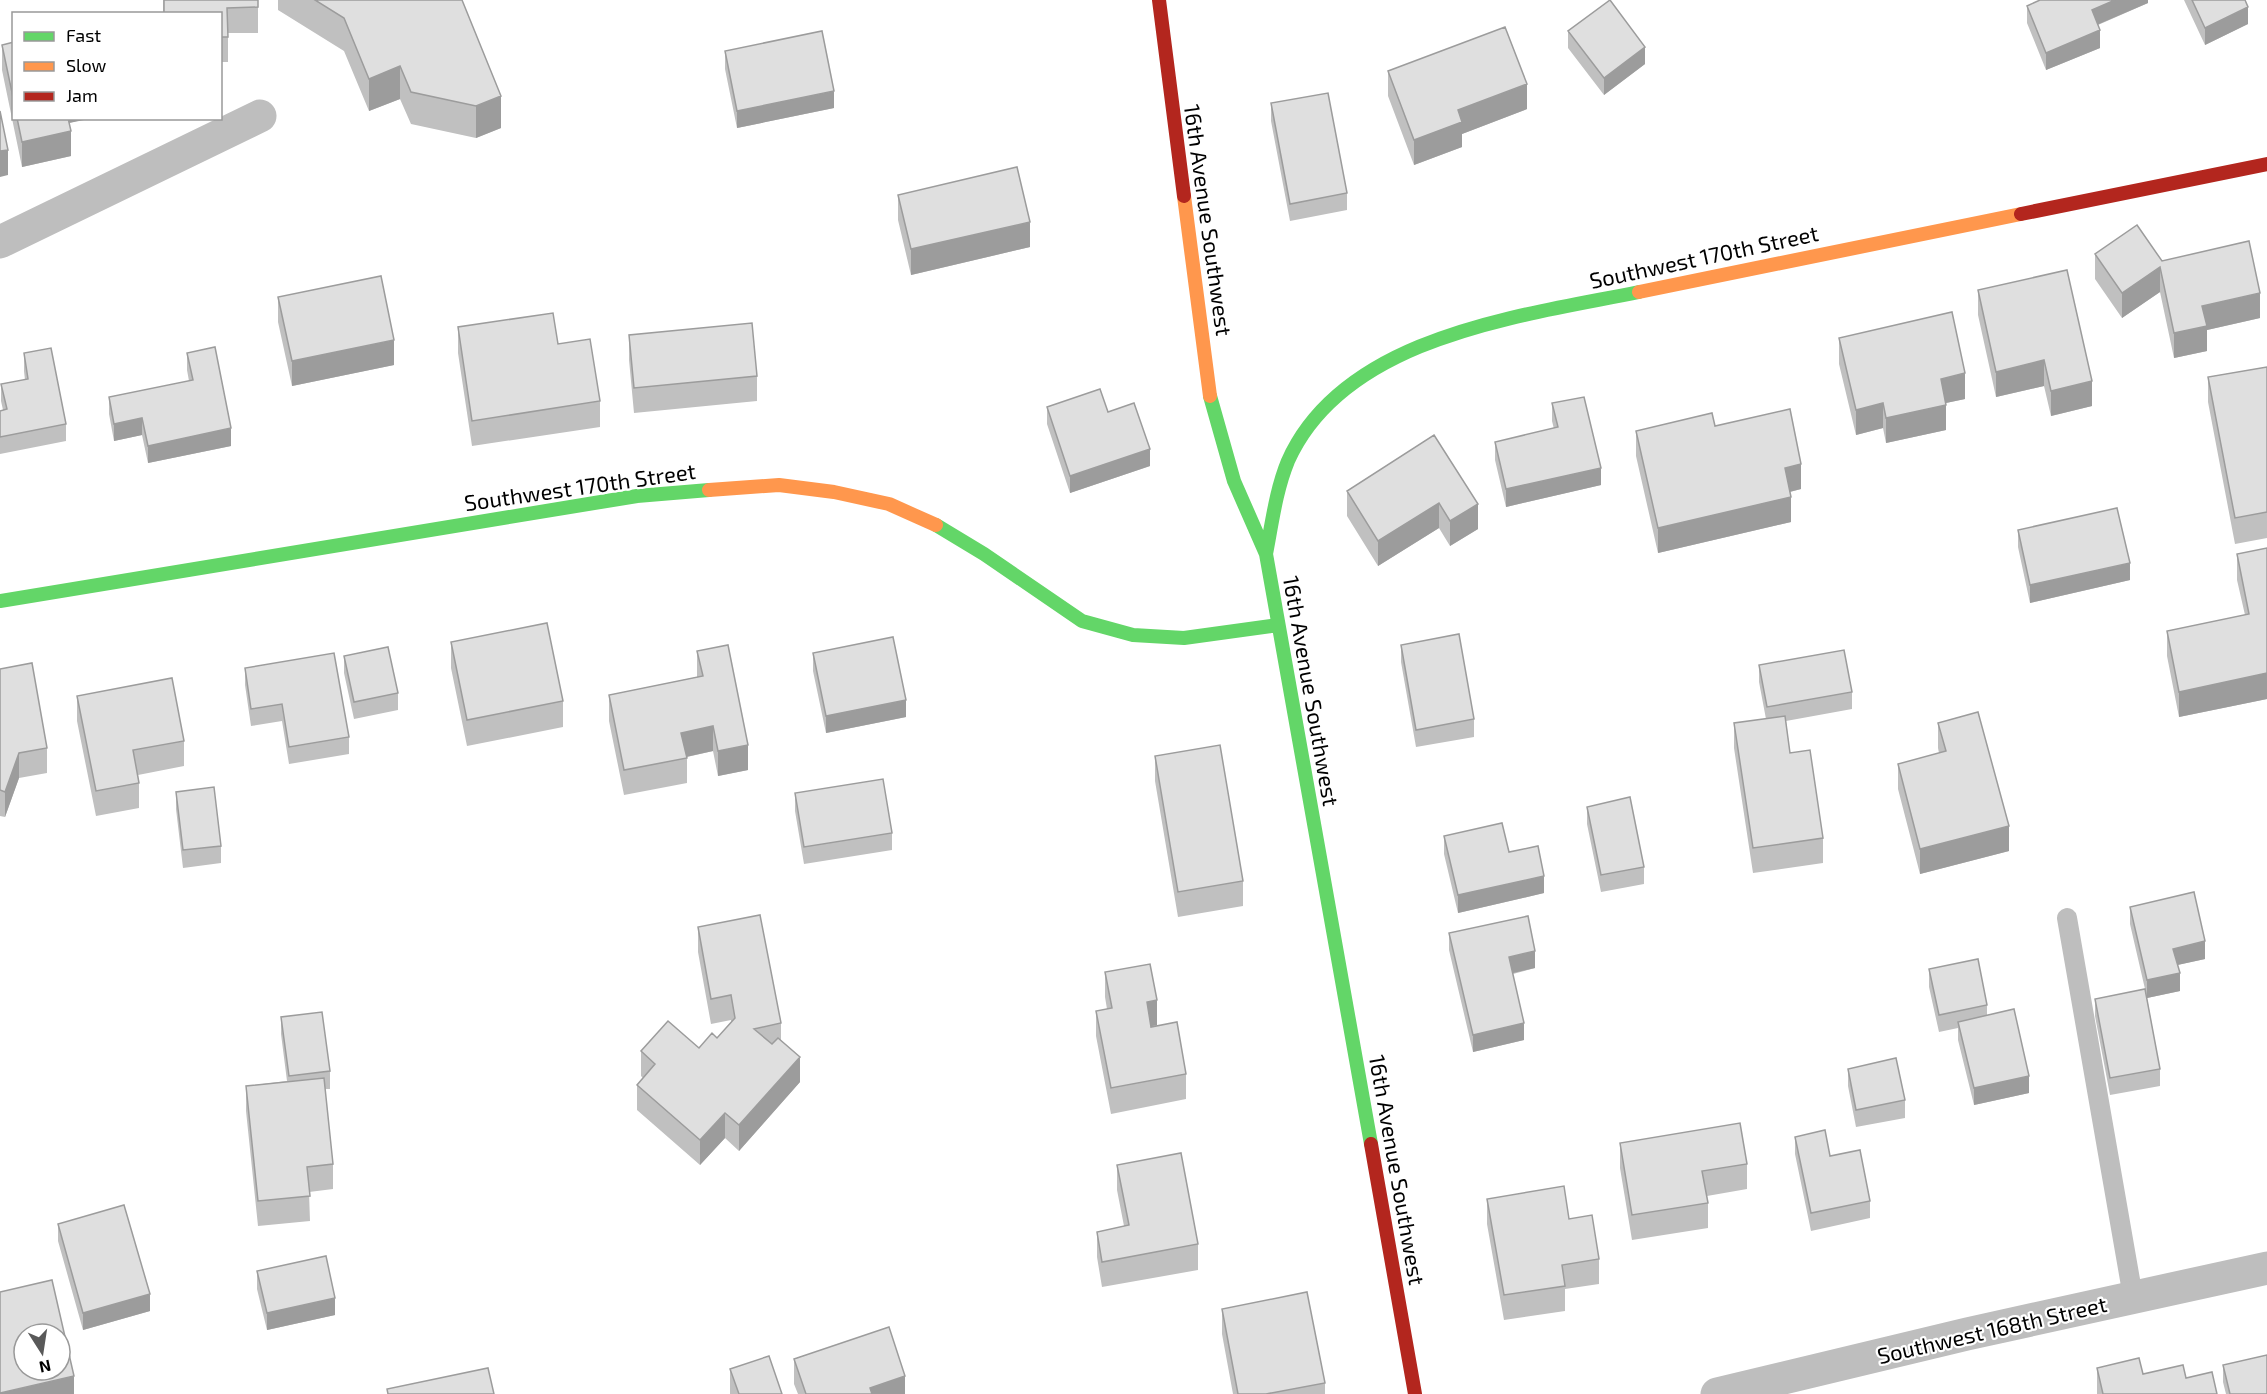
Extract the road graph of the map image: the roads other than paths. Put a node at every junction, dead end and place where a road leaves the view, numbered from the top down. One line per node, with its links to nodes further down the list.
1 (1159, 0): 5 (street, 16th Avenue Southwest)
2 (260, 116): 4 (street)
3 (2267, 164): 5 (street, Southwest 170th Street)
4 (0, 242)
5 (1266, 554): 7 (street, 16th Avenue Southwest)
6 (0, 601): 7 (street, Southwest 170th Street)
7 (1278, 625): 11 (street, 16th Avenue Southwest)
8 (2067, 918): 10 (lane)
9 (2267, 1268): 10 (street, Southwest 168th Street)
10 (2133, 1297): 12 (street, Southwest 168th Street)
11 (1415, 1394)
12 (1717, 1394)

